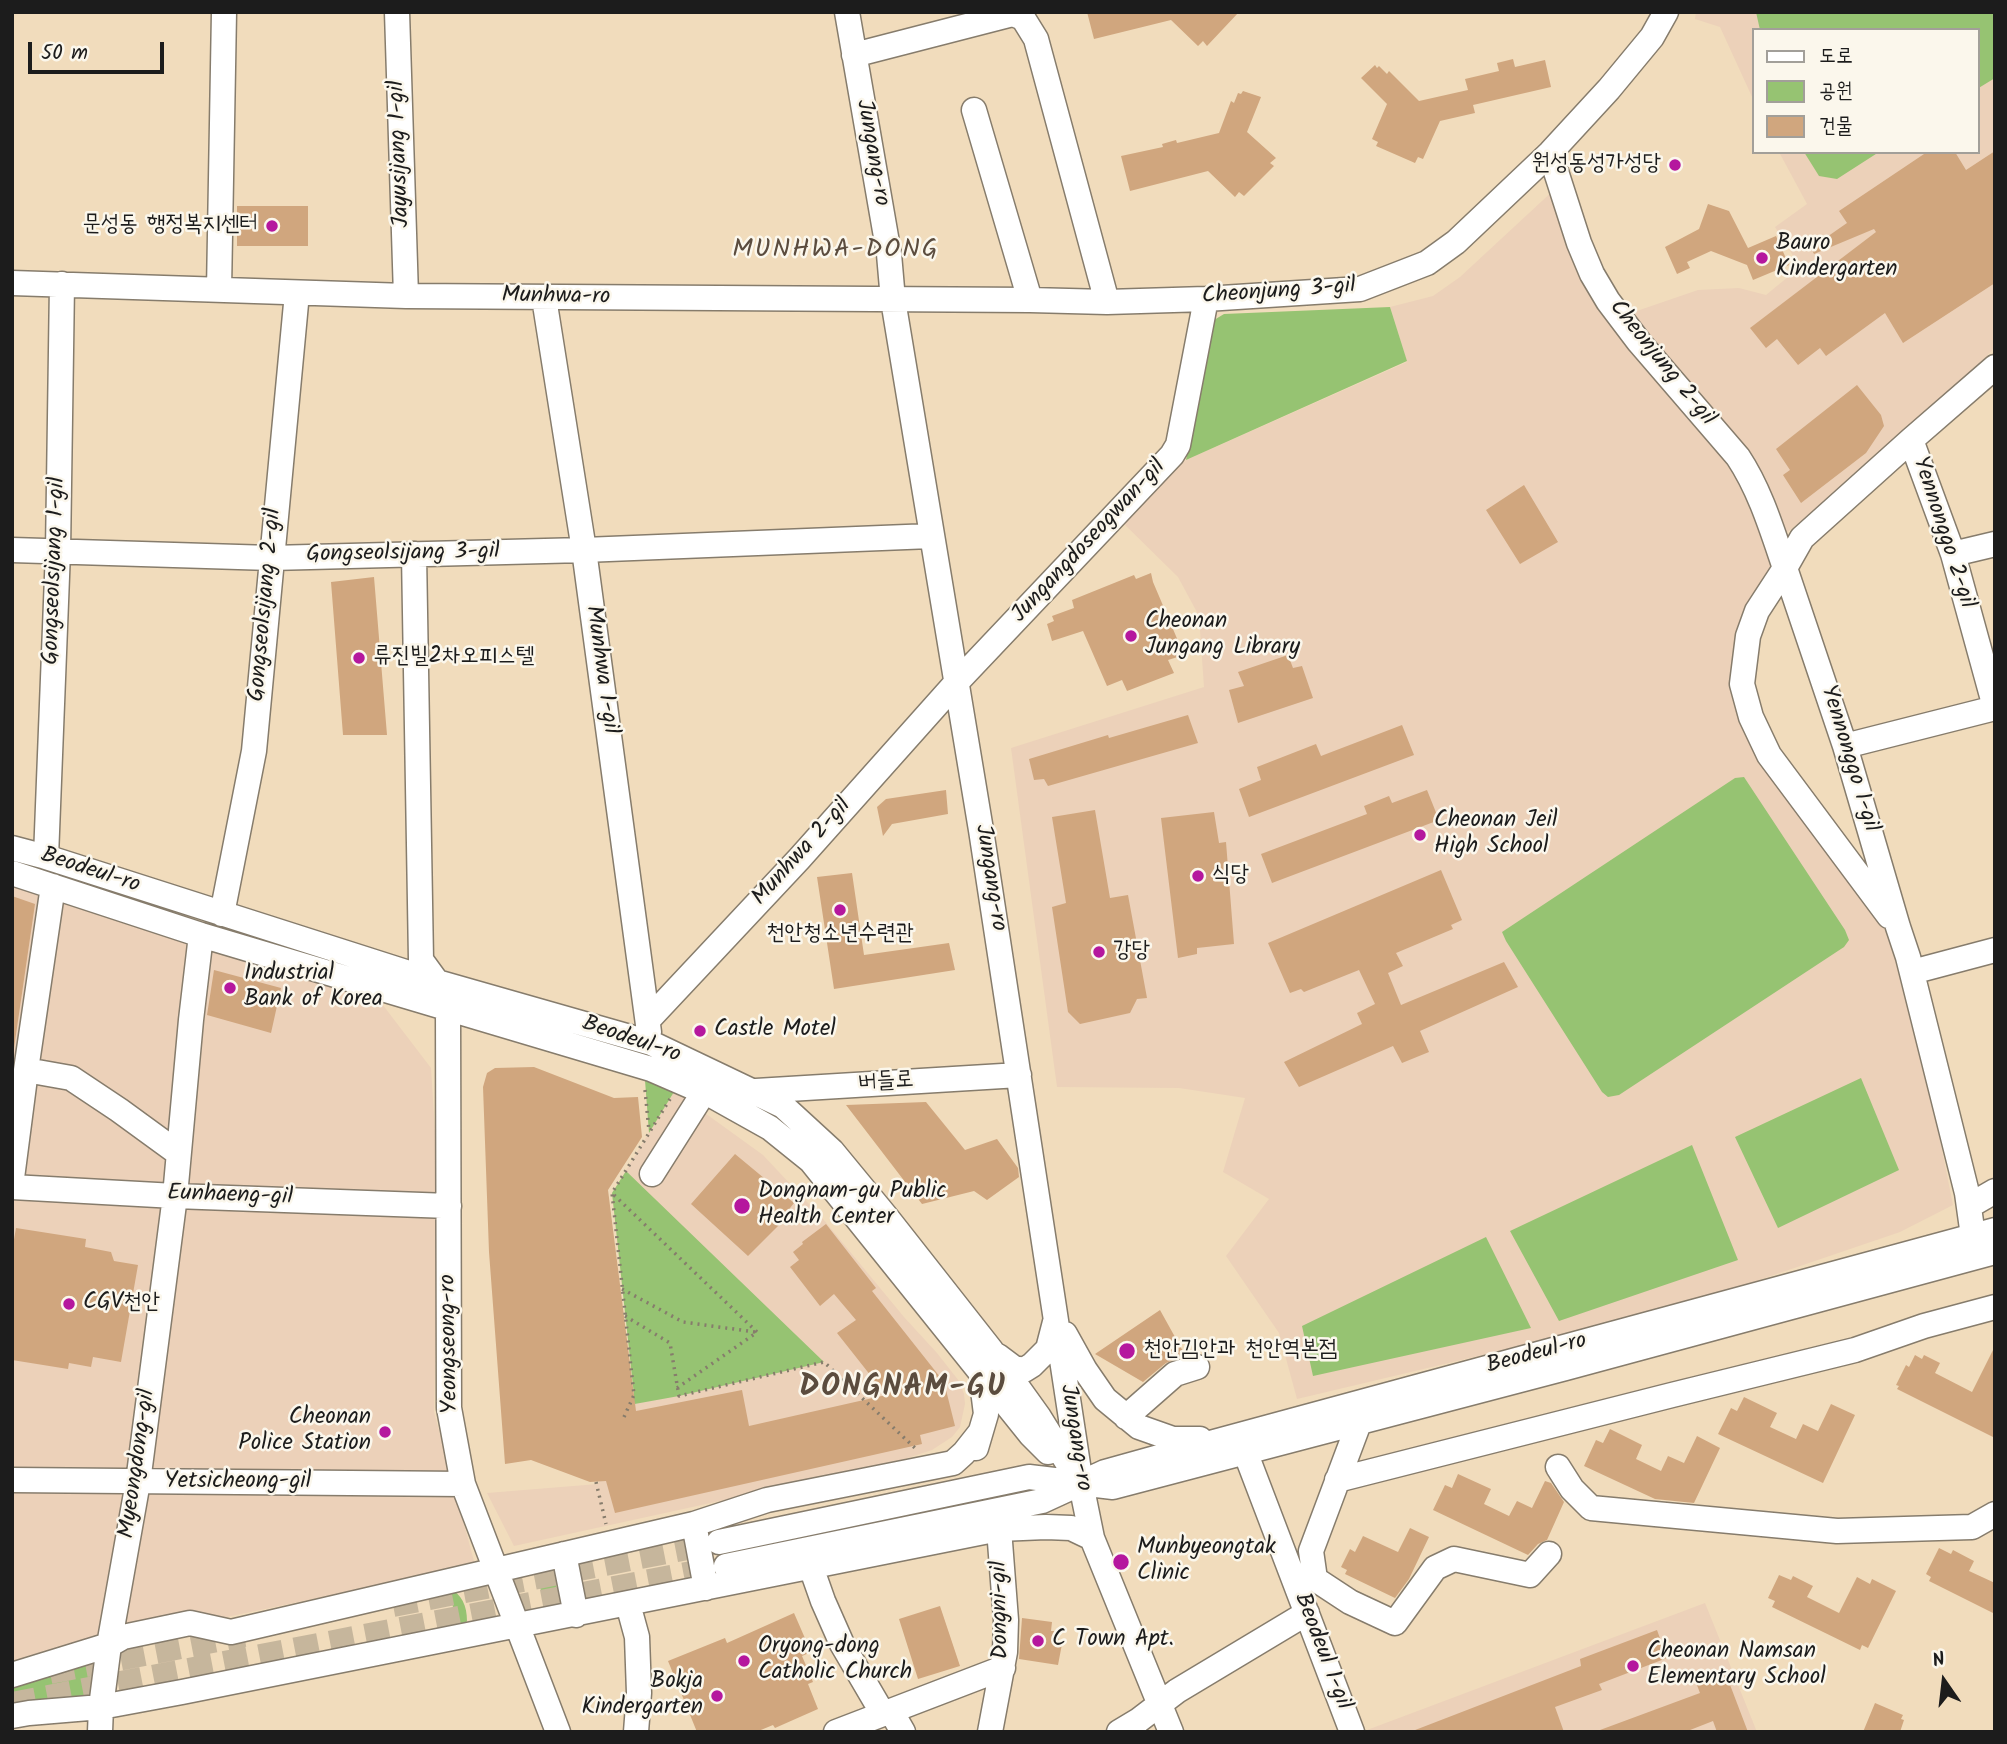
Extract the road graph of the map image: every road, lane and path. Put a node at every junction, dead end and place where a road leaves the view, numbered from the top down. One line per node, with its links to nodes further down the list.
1 (224, 12): 10 (street)
2 (397, 12): 12 (street, Jayusijang 1-gil)
3 (846, 12): 5 (street, Jungang-ro)
4 (1666, 12): 7 (street, Cheonjung 3-gil)
5 (854, 55): 15 (street, Jungang-ro); 17 (street)
6 (974, 110): 16 (street)
7 (1550, 153): 14 (street, Cheonjung 3-gil); 28 (street, Cheonjung 2-gil)
8 (12, 283): 9 (street, Munhwa-ro)
9 (62, 284): 10 (street, Munhwa-ro); 24 (street, Gongseolsijang 1-gil)
10 (219, 290): 11 (street, Munhwa-ro)
11 (297, 293): 12 (street, Munhwa-ro); 27 (street, Gongseolsijang 2-gil)
12 (406, 296): 13 (street, Munhwa-ro)
13 (544, 298): 15 (street, Munhwa-ro); 23 (street, Munhwa 1-gil)
14 (1206, 299): 17 (street, Cheonjung 3-gil); 29 (street, Jungangdoseogwan-gil)
15 (893, 300): 16 (street, Cheonjung 3-gil); 20 (street, Jungang-ro)
16 (1030, 300): 17 (street, Cheonjung 3-gil)
17 (1107, 302)
18 (1994, 369): 19 (street)
19 (1910, 440): 26 (street, Yennonggo 2-gil); 28 (street)
20 (931, 536): 23 (street, Gongseolsijang 3-gil); 29 (street, Jungang-ro)
21 (1995, 544): 26 (street)
22 (12, 550): 24 (street, Gongseolsijang 3-gil)
23 (584, 550): 25 (street, Gongseolsijang 3-gil); 43 (street, Munhwa 1-gil)
24 (58, 551): 27 (street, Gongseolsijang 3-gil); 33 (street, Gongseolsijang 1-gil)
25 (414, 554): 27 (street, Gongseolsijang 3-gil); 41 (street, Yeongseong-ro)
26 (1952, 554): 30 (street, Yennonggo 2-gil)
27 (271, 558): 36 (street, Gongseolsijang 2-gil)
28 (1786, 568): 31 (street, Yennonggo 1-gil); 37 (street)
29 (956, 683): 43 (street, Munhwa 2-gil); 46 (street, Jungang-ro)
30 (1995, 707): 31 (street)
31 (1845, 746): 37 (street, Yennonggo 1-gil)
32 (12, 848): 33 (street, Beodeul-ro)
33 (46, 857): 36 (street, Beodeul-ro)
34 (12, 873): 35 (street, Beodeul-ro)
35 (53, 886): 38 (street, Beodeul-ro); 45 (street)
36 (222, 914): 41 (street, Beodeul-ro)
37 (1898, 927): 40 (street, Yennonggo 1-gil)
38 (201, 935): 42 (street, Beodeul-ro); 51 (street, Myeongdong-gil)
39 (1995, 950): 40 (street)
40 (1912, 972): 59 (street, Yennonggo 1-gil)
41 (438, 982): 42 (street, Yeongseong-ro); 43 (street, Beodeul-ro)
42 (448, 1009): 44 (street, Beodeul-ro); 58 (street, Yeongseong-ro)
43 (649, 1032): 48 (street, Beodeul-ro)
44 (643, 1067): 47 (street, Beodeul-ro); 50 (path)
45 (26, 1070): 51 (street); 53 (street)
46 (1019, 1075): 48 (street, 버들로); 65 (street, Jungang-ro)
47 (680, 1082): 49 (street, Beodeul-ro); 50 (path)
48 (752, 1091): 67 (street, Beodeul-ro)
49 (704, 1092): 52 (street); 67 (street, Beodeul-ro)
50 (649, 1133): 56 (path)
51 (178, 1153): 57 (street, Myeongdong-gil)
52 (652, 1174)
53 (12, 1178)
54 (12, 1187): 57 (street, Eunhaeng-gil)
55 (1995, 1191): 59 (street)
56 (612, 1193): 62 (path); 66 (path)
57 (175, 1196): 58 (street, Eunhaeng-gil); 80 (street, Myeongdong-gil)
58 (449, 1206): 82 (street, Yeongseong-ro)
59 (1969, 1206): 60 (street, Yennonggo 1-gil)
60 (1984, 1233): 74 (street, Beodeul-ro)
61 (1995, 1252): 72 (street, Beodeul-ro)
62 (622, 1289): 64 (path); 66 (path)
63 (1995, 1307): 79 (street)
64 (625, 1316): 69 (path); 71 (path)
65 (1056, 1318): 67 (street); 70 (street); 83 (street, Jungang-ro)
66 (757, 1332): 69 (path)
67 (986, 1362): 73 (street); 83 (street, Beodeul-ro)
68 (1197, 1367): 70 (street)
69 (677, 1388): 76 (path)
70 (1126, 1416): 74 (street)
71 (624, 1417)
72 (1359, 1423): 75 (street, Beodeul-ro); 79 (street)
73 (979, 1434): 76 (street); 84 (street)
74 (1222, 1439): 83 (street, Beodeul-ro)
75 (1246, 1454): 83 (street, Beodeul-ro); 97 (street, Beodeul 1-gil)
76 (936, 1467): 86 (street)
77 (1558, 1467): 85 (street)
78 (12, 1480): 80 (street, Yetsicheong-gil)
79 (1337, 1480): 92 (street)
80 (138, 1482): 82 (street, Yetsicheong-gil); 100 (street, Myeongdong-gil)
81 (596, 1482): 90 (path)
82 (463, 1484): 94 (street, Yeongseong-ro)
83 (1081, 1484): 84 (street); 88 (street, Jungang-ro); 95 (street)
84 (894, 1505): 89 (street)
85 (1995, 1514)
86 (697, 1524): 90 (street); 95 (street)
87 (999, 1529): 88 (street); 93 (street); 101 (street, Dongni-gil)
88 (1092, 1538): 103 (street, Jungang-ro)
89 (719, 1542)
90 (611, 1543): 91 (street)
91 (564, 1554): 94 (street); 98 (street)
92 (1549, 1554)
93 (811, 1567): 95 (street); 105 (street)
94 (495, 1570): 99 (street, Yeongseong-ro); 100 (street)
95 (715, 1580): 96 (street)
96 (628, 1604): 98 (street); 108 (street)
97 (1307, 1613): 103 (street); 113 (street, Beodeul 1-gil)
98 (576, 1615): 99 (street)
99 (516, 1627): 106 (street); 107 (street, Yeongseong-ro)
100 (109, 1645): 102 (street); 106 (street, Myeongdong-gil)
101 (1003, 1668): 105 (street); 110 (street, Dongni-gil)
102 (12, 1675)
103 (1160, 1704): 111 (street); 112 (street, Jungang-ro)
104 (12, 1716): 106 (street)
105 (892, 1719): 109 (street)
106 (100, 1720)
107 (558, 1732)
108 (636, 1732)
109 (836, 1732)
110 (990, 1732)
111 (1119, 1732)
112 (1171, 1732)
113 (1352, 1732)

